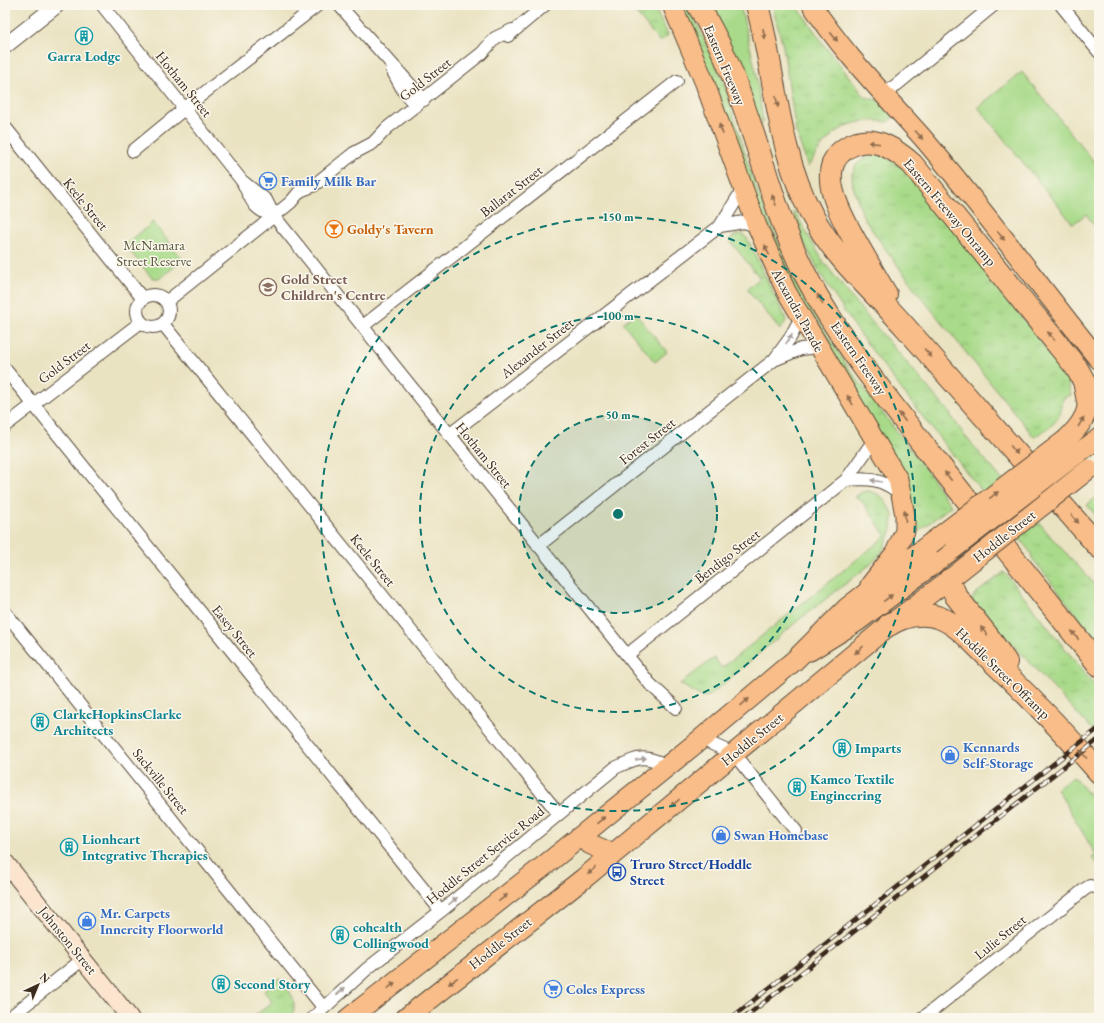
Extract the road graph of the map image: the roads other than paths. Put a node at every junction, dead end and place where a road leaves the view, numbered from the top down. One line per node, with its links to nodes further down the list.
1 (43, 5): 13 (street)
2 (57, 5): 14 (street)
3 (102, 5): 19 (street, Hotham Street)
4 (318, 5): 19 (street)
5 (339, 5): 18 (street)
6 (544, 5): 18 (street, Gold Street)
7 (672, 5): 22 (main road, Alexandra Parade, one-way to 7)
8 (698, 5): 55 (highway, Eastern Freeway, one-way to 8)
9 (757, 5): 30 (highway, one-way to 30)
10 (812, 5): 17 (main road, one-way to 17)
11 (994, 5): 17 (street)
12 (1064, 6): 15 (street)
13 (5, 35)
14 (5, 46)
15 (1099, 52)
16 (678, 81): 32 (street, Ballarat Street)
17 (884, 95): 35 (main road, one-way to 35)
18 (420, 103): 23 (street, Gold Street)
19 (185, 109): 21 (street); 23 (street, Hotham Street)
20 (5, 127): 26 (street, Keele Street)
21 (134, 151)
22 (743, 190): 24 (street, Alexander Street); 25 (main road, Alexandra Parade)
23 (274, 216): 27 (street, Gold Street); 32 (street, Hotham Street)
24 (720, 226): 25 (street, Alexander Street); 40 (street, Alexander Street)
25 (757, 226): 28 (main road, Alexandra Parade, one-way to 25)
26 (143, 299): 27 (street); 29 (street)
27 (166, 302): 31 (street)
28 (801, 317): 33 (main road, Alexandra Parade); 34 (street, Forest Street, one-way to 28)
29 (141, 322): 31 (street); 38 (street, Gold Street)
30 (902, 323): 37 (highway, Eastern Freeway Onramp, one-way to 30); 48 (highway, one-way to 48)
31 (163, 324): 62 (street, Keele Street)
32 (363, 326): 40 (street, Hotham Street)
33 (818, 348): 34 (street, Forest Street); 42 (main road, Alexandra Parade, one-way to 33)
34 (774, 360): 47 (street, Forest Street)
35 (1099, 360)
36 (5, 369): 38 (street, Easey Street)
37 (1088, 401): 43 (highway, Hoddle Street, one-way to 37)
38 (33, 404): 39 (street, Gold Street); 70 (street, Easey Street)
39 (5, 426)
40 (449, 435): 47 (street, Hotham Street)
41 (1099, 438): 43 (main road, Hoddle Street)
42 (874, 440): 45 (street, Bendigo Street); 46 (main road, Alexandra Parade)
43 (1071, 447): 49 (highway, Hoddle Street, one-way to 43, bridge)
44 (1094, 465): 49 (main road, Hoddle Street, bridge)
45 (846, 480): 46 (street, one-way to 45); 53 (street, Bendigo Street)
46 (902, 495): 50 (main road, Alexandra Parade, one-way to 46)
47 (538, 546): 53 (street, Hotham Street)
48 (1099, 547)
49 (946, 562): 50 (highway, Hoddle Street); 52 (main road, Hoddle Street); 54 (main road, Hoddle Street, one-way to 49); 56 (highway, one-way to 49)
50 (859, 598): 54 (highway, Hoddle Street)
51 (5, 612): 72 (street, Sackville Street)
52 (889, 625): 56 (highway, Hoddle Street Offramp); 59 (highway, Hoddle Street, one-way to 59)
53 (627, 655): 57 (street, Hotham Street)
54 (795, 660): 58 (highway, Hoddle Street, one-way to 54)
55 (1099, 665)
56 (1030, 698): 61 (highway, Hoddle Street Offramp, one-way to 56)
57 (676, 708)
58 (701, 740): 59 (street); 60 (highway, Hoddle Street)
59 (734, 754): 63 (street); 65 (highway, Hoddle Street, one-way to 65)
60 (668, 766): 62 (street, Hoddle Street Service Road, one-way to 60); 64 (highway, Hoddle Street, one-way to 60)
61 (1099, 772)
62 (560, 814): 70 (street, Hoddle Street Service Road, one-way to 62)
63 (796, 831)
64 (583, 835): 65 (highway); 67 (highway, Hoddle Street)
65 (613, 854): 69 (highway, Hoddle Street, one-way to 69)
66 (5, 862): 71 (main road, Johnston Street)
67 (549, 862): 69 (highway); 77 (highway, Hoddle Street, one-way to 67)
68 (1099, 888): 73 (street, Lulie Street)
69 (570, 889): 78 (highway, Hoddle Street, one-way to 78)
70 (441, 911): 72 (street, Hoddle Street Service Road, one-way to 70)
71 (83, 959): 74 (street); 75 (main road, Johnston Street)
72 (323, 1007): 76 (street, Hoddle Street Service Road)
73 (936, 1014): 79 (street, Lulie Street)
74 (9, 1018)
75 (130, 1018)
76 (313, 1018)
77 (349, 1018)
78 (406, 1018)
79 (923, 1018)

